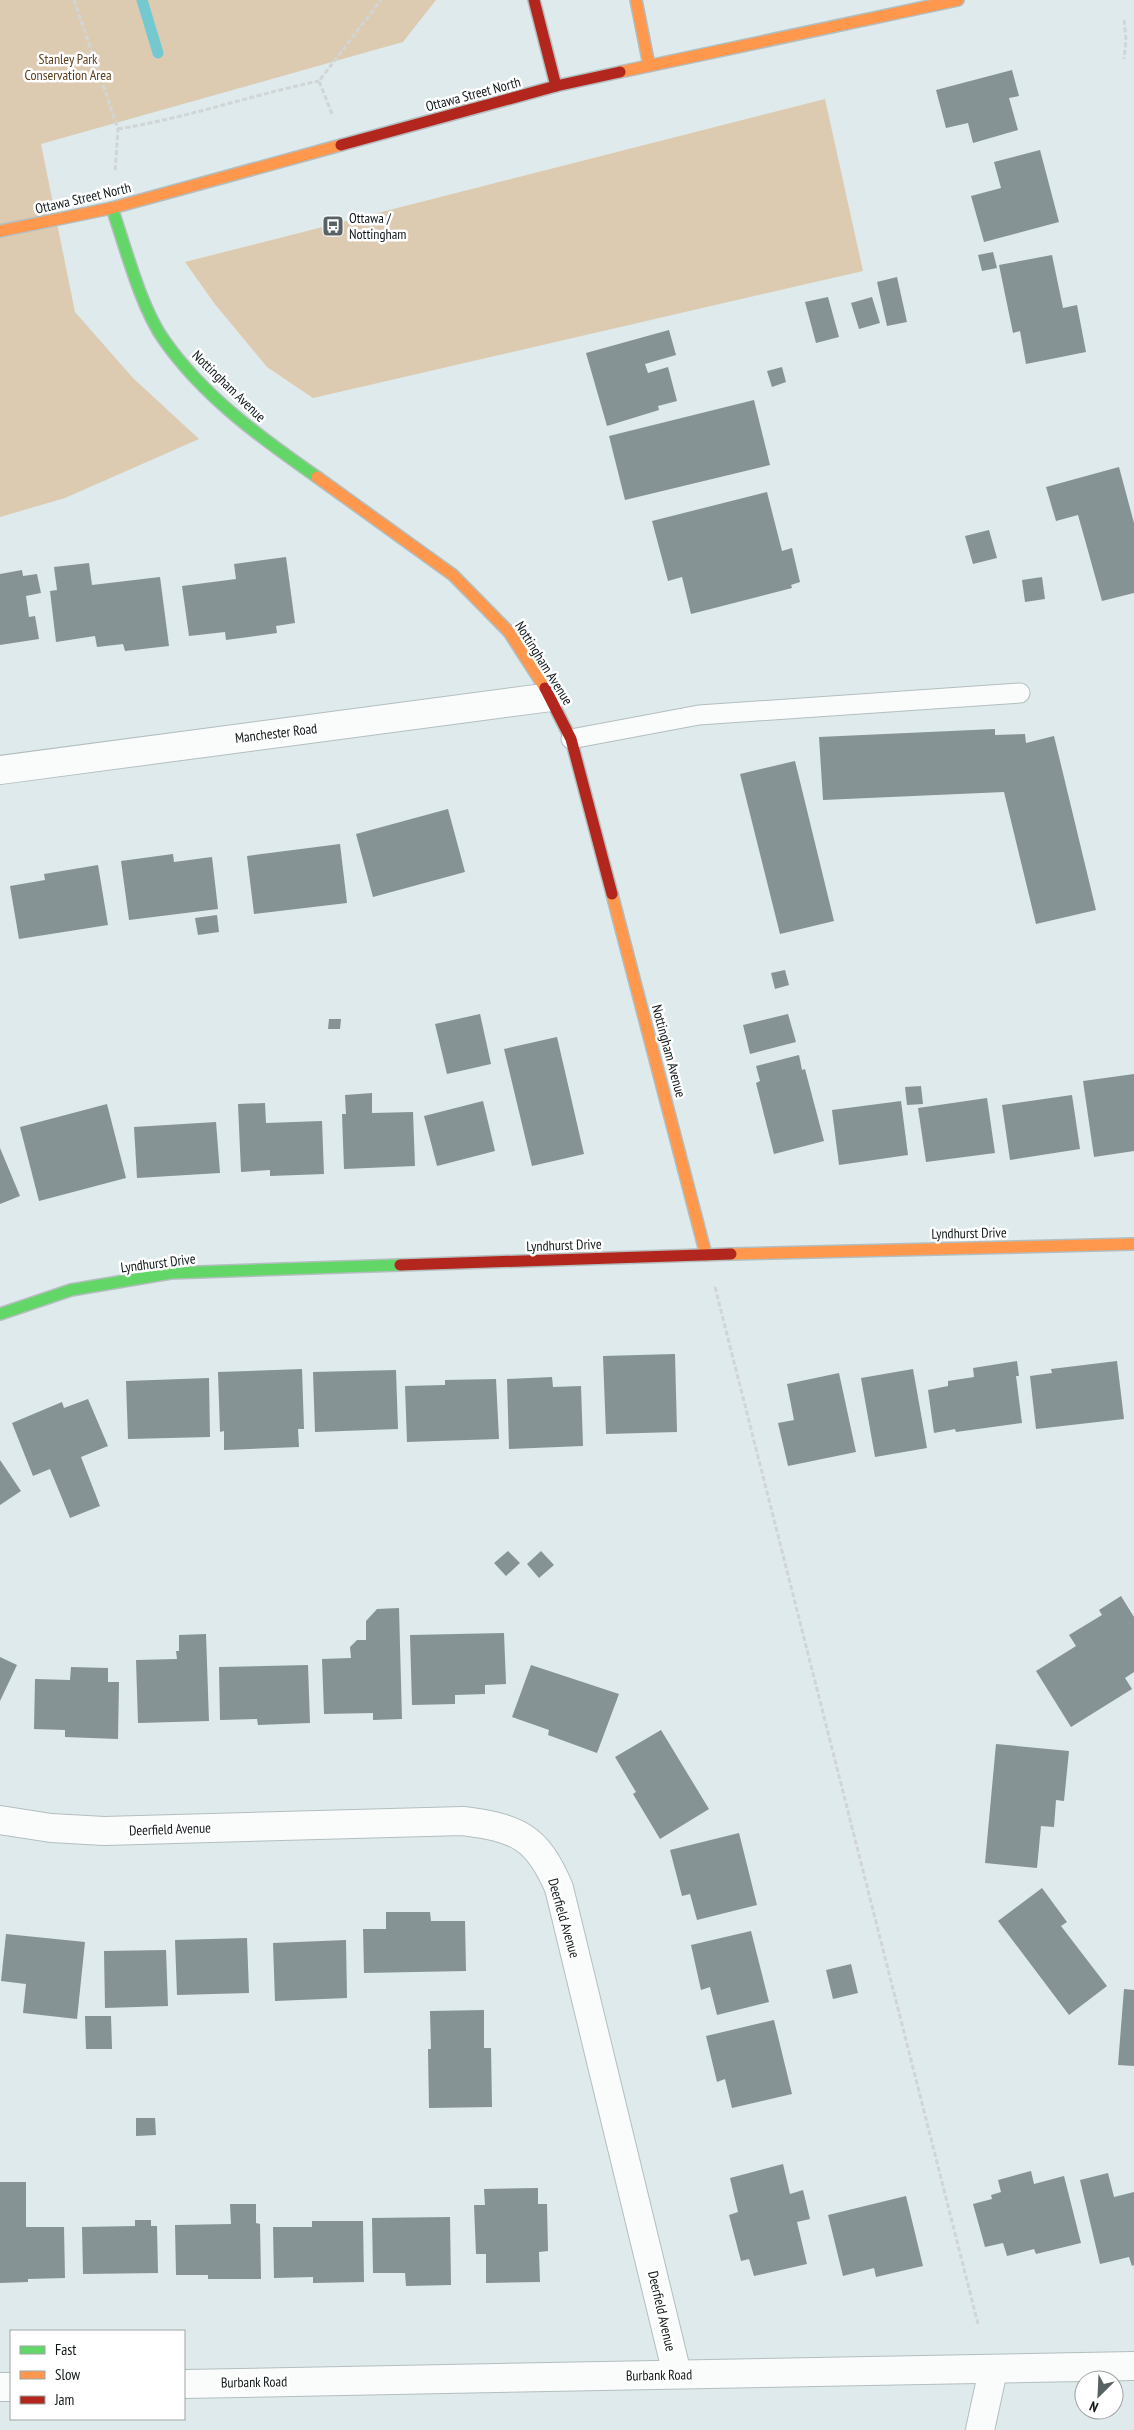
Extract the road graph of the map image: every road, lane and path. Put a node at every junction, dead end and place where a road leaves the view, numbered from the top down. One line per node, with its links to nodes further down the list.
1 (74, 0): 11 (path)
2 (381, 0): 9 (path)
3 (534, 0): 10 (main road)
4 (636, 0): 8 (main road)
5 (958, 0): 8 (main road, Ottawa Street North)
6 (1124, 20): 7 (path)
7 (1124, 59)
8 (649, 66): 10 (main road, Ottawa Street North)
9 (319, 81): 11 (path); 12 (path)
10 (556, 86): 12 (main road, Ottawa Street North)
11 (118, 129): 13 (path)
12 (343, 145): 13 (main road, Ottawa Street North)
13 (112, 208): 14 (main road, Ottawa Street North); 16 (main road, Nottingham Avenue)
14 (0, 231)
15 (1020, 693): 17 (lane)
16 (551, 697): 17 (main road, Nottingham Avenue); 18 (street, Manchester Road)
17 (571, 739): 20 (main road, Nottingham Avenue)
18 (0, 770)
19 (1134, 1244): 20 (main road, Lyndhurst Drive)
20 (706, 1255): 21 (main road, Lyndhurst Drive); 23 (path)
21 (0, 1314)
22 (0, 1820): 26 (street, Deerfield Avenue)
23 (978, 2324)
24 (1134, 2366): 25 (street, Burbank Road)
25 (992, 2370): 26 (street, Burbank Road); 28 (street)
26 (676, 2374): 27 (street, Burbank Road)
27 (185, 2384)
28 (980, 2430)

